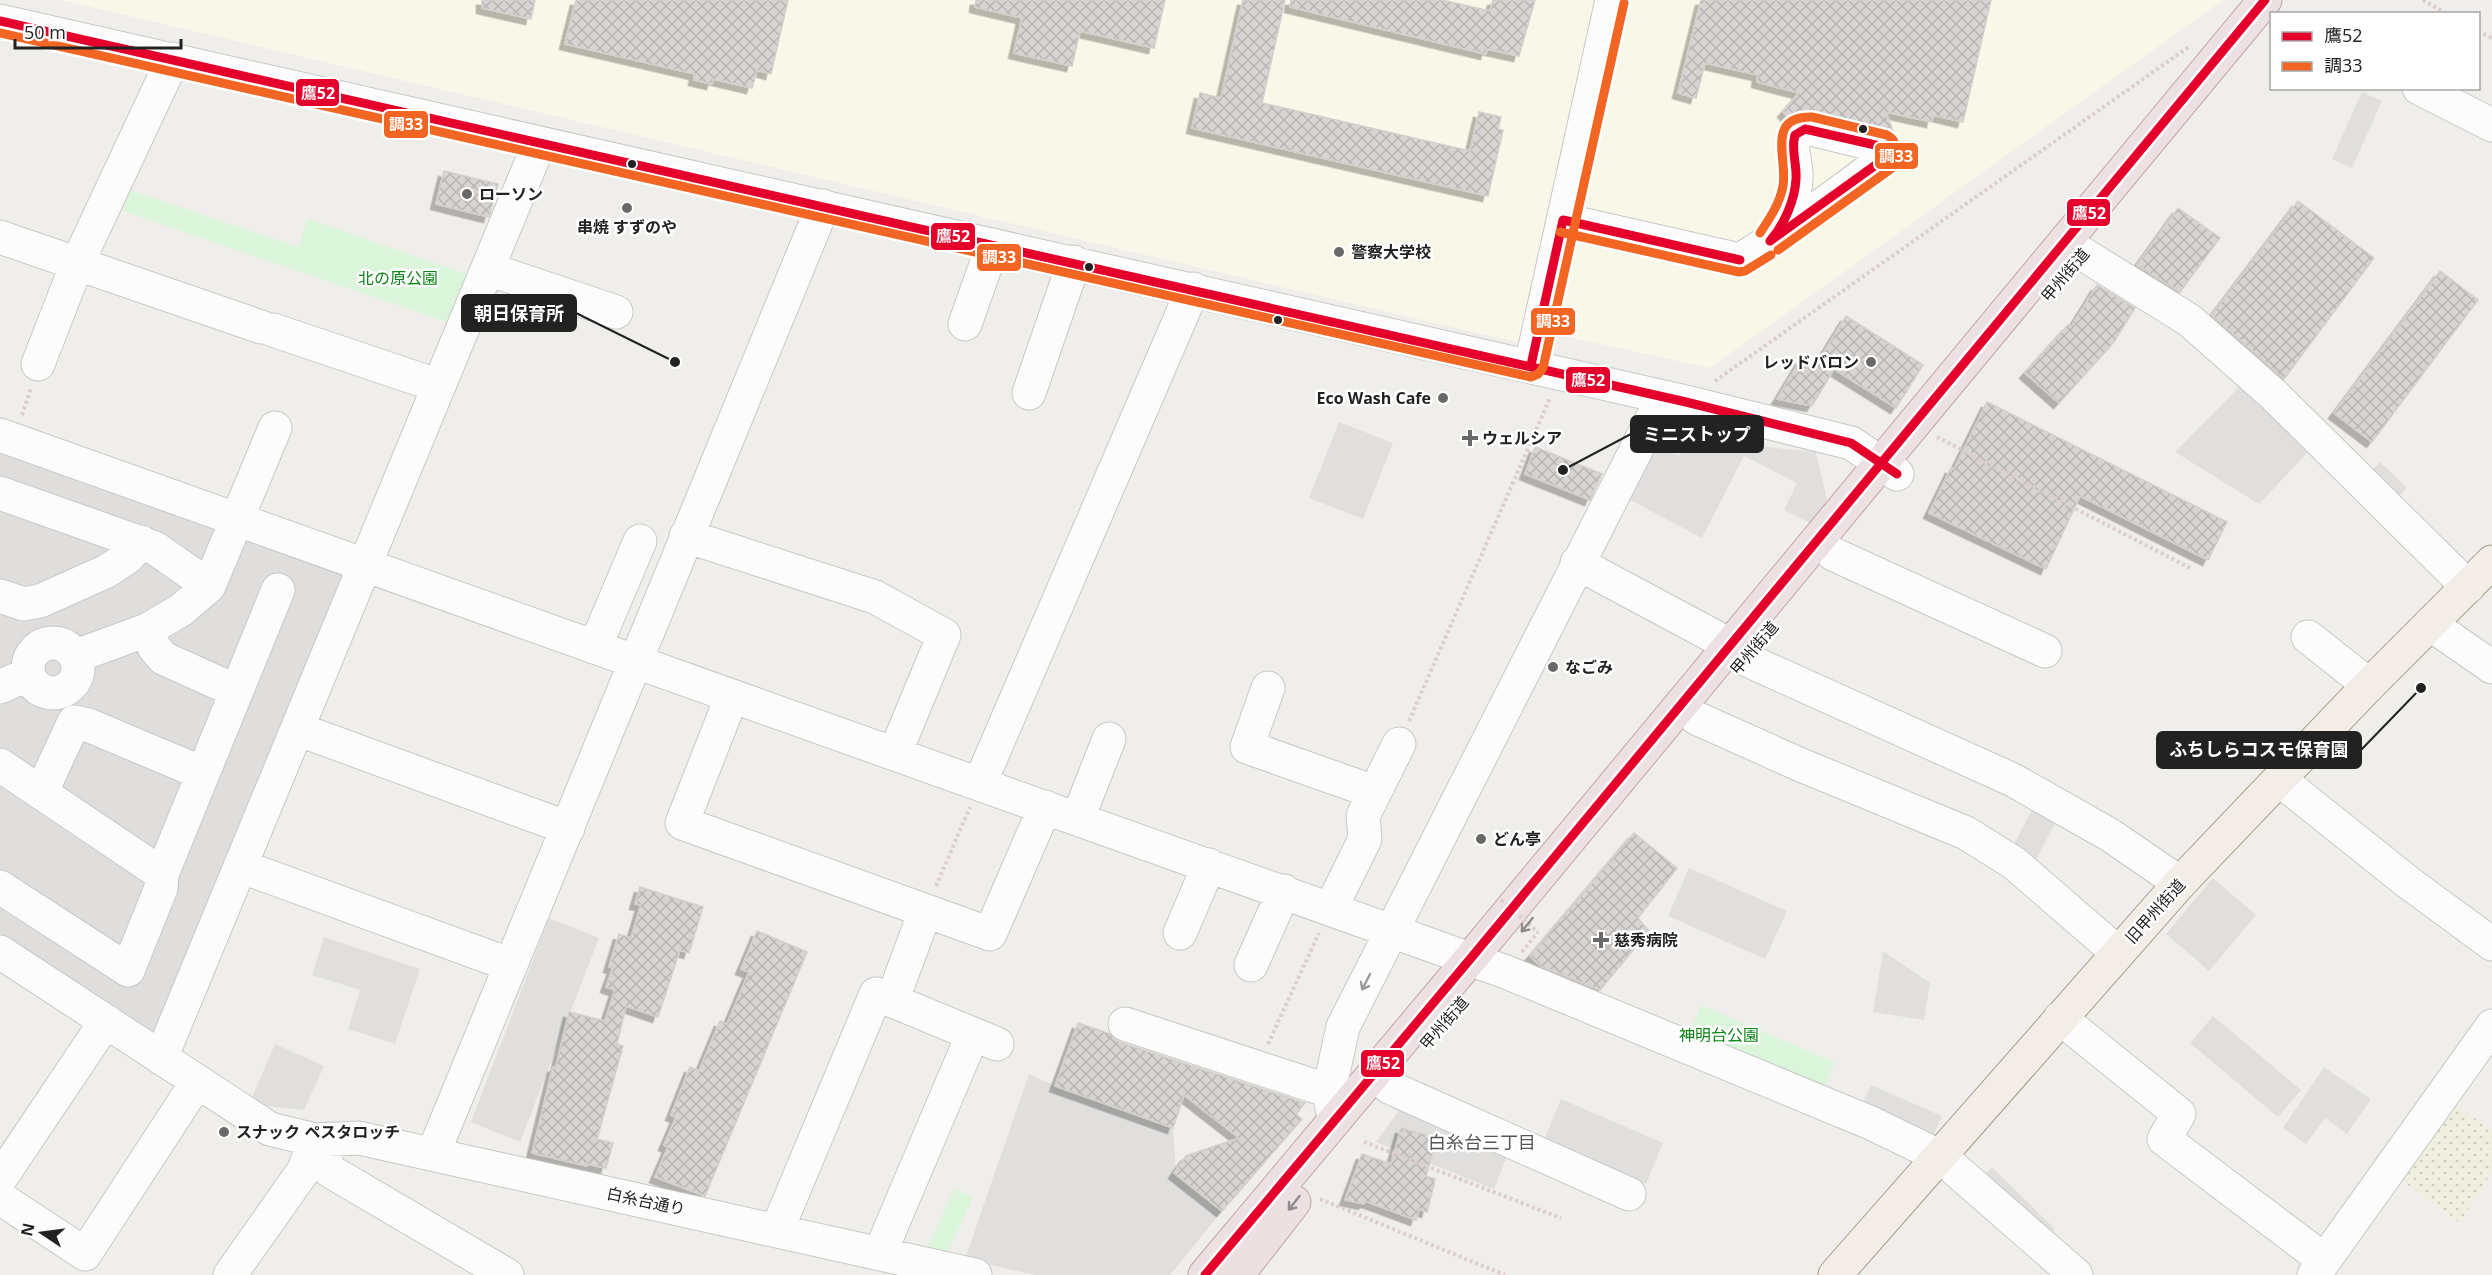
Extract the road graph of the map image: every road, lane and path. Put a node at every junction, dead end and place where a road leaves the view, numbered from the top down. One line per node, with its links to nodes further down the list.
1 (1612, 0): 17 (street)
2 (2265, 0): 36 (highway, 甲州街道)
3 (2290, 0): 5 (highway)
4 (2422, 0): 6 (path)
5 (2281, 12)
6 (2443, 12)
7 (0, 21): 10 (street)
8 (2270, 24): 21 (highway, 甲州街道)
9 (2197, 41): 32 (path)
10 (173, 59): 13 (street); 23 (street)
11 (2423, 90): 12 (street)
12 (2492, 125)
13 (539, 144): 16 (street); 24 (street)
14 (1796, 171): 15 (street); 15 (street); 19 (street)
15 (1834, 197): 19 (street)
16 (824, 206): 20 (street); 39 (street)
17 (1563, 220): 19 (street); 29 (street)
18 (0, 237): 23 (street)
19 (1768, 243)
20 (993, 245): 22 (street); 27 (street)
21 (2083, 254): 34 (highway, 甲州街道); 48 (street)
22 (1074, 262): 25 (street); 31 (street)
23 (77, 264): 28 (street); 30 (street)
24 (488, 268): 26 (street); 30 (street)
25 (1193, 289): 29 (street); 72 (street)
26 (616, 312)
27 (965, 324)
28 (38, 364): 35 (path)
29 (1546, 369): 32 (street); 67 (path)
30 (439, 386): 45 (street)
31 (1029, 393)
32 (1674, 399): 36 (street); 44 (street)
33 (274, 428): 38 (street)
34 (1929, 433): 36 (highway, 甲州街道); 46 (path)
35 (7, 438): 38 (street)
36 (1889, 468): 42 (highway, 甲州街道); 56 (highway, 甲州街道)
37 (0, 493): 41 (street)
38 (238, 520): 45 (street); 47 (street)
39 (686, 536): 57 (street); 68 (street)
40 (640, 540): 54 (street)
41 (141, 542): 47 (street); 50 (street)
42 (1833, 554): 55 (street); 56 (highway, 甲州街道)
43 (2492, 562): 48 (main road, 旧甲州街道)
44 (1577, 563): 56 (street); 87 (street)
45 (366, 565): 54 (street); 65 (street)
46 (2192, 569)
47 (209, 585): 52 (street)
48 (2468, 587): 51 (main road, 旧甲州街道)
49 (278, 590): 62 (street)
50 (0, 596)
51 (2430, 624): 58 (street); 60 (main road, 旧甲州街道)
52 (147, 630): 59 (street); 62 (street)
53 (2308, 637): 60 (street)
54 (596, 647): 57 (street)
55 (2045, 651)
56 (1738, 652): 64 (highway, 甲州街道); 81 (street); 93 (highway, 甲州街道)
57 (637, 662): 63 (street); 77 (street)
58 (2492, 668)
59 (14, 680)
60 (2369, 685): 71 (main road, 旧甲州街道)
61 (1268, 688): 73 (street)
62 (236, 691): 70 (street)
63 (732, 696): 68 (street); 86 (street)
64 (1696, 718): 92 (street); 93 (highway, 甲州街道, one-way to 93)
65 (297, 729): 77 (street); 79 (street)
66 (1109, 739): 76 (street)
67 (1399, 744): 73 (street)
68 (895, 753): 72 (street)
69 (0, 765): 74 (street)
70 (202, 773): 74 (street); 80 (street)
71 (2280, 780): 81 (main road, 旧甲州街道); 90 (street)
72 (980, 783): 75 (street); 86 (path)
73 (1374, 792): 85 (street)
74 (41, 793): 80 (street)
75 (1044, 807): 76 (street); 86 (street)
76 (1078, 818): 78 (street)
77 (568, 828): 94 (street)
78 (1209, 865): 83 (street); 89 (street)
79 (240, 866): 94 (street); 101 (street)
80 (162, 874): 82 (street)
81 (2180, 883): 92 (main road, 旧甲州街道)
82 (0, 887)
83 (1284, 891): 85 (street); 95 (street)
84 (1501, 900): 88 (path, bridge)
85 (1331, 908): 87 (street); 102 (path)
86 (926, 912): 96 (street)
87 (1392, 930): 93 (street); 105 (street, one-way to 105)
88 (1538, 932)
89 (1180, 933)
90 (2492, 944)
91 (0, 952): 98 (street, 白糸台通り)
92 (2118, 953): 97 (main road, 旧甲州街道)
93 (1481, 963): 104 (highway, 甲州街道); 105 (highway, 甲州街道); 109 (street)
94 (511, 965): 108 (street)
95 (1251, 965)
96 (892, 1001): 115 (street); 116 (street)
97 (2060, 1018): 109 (main road, 旧甲州街道); 117 (street)
98 (106, 1021): 101 (street, 白糸台通り); 110 (street)
99 (1125, 1024): 102 (street)
100 (2492, 1026): 117 (street)
101 (162, 1058): 103 (street, 白糸台通り)
102 (1257, 1068): 105 (street)
103 (197, 1082): 106 (street, 白糸台通り); 112 (street)
104 (1389, 1087): 111 (street); 122 (highway, 甲州街道, one-way to 122)
105 (1332, 1106): 121 (highway, 甲州街道)
106 (315, 1140): 108 (street, 白糸台通り); 118 (street); 119 (street)
107 (1364, 1142): 114 (path)
108 (433, 1155): 115 (street, 白糸台通り)
109 (1941, 1157): 124 (main road, 旧甲州街道); 125 (street)
110 (0, 1179)
111 (1629, 1194)
112 (0, 1198)
113 (1319, 1199): 123 (path)
114 (1561, 1218)
115 (777, 1230): 116 (street, 白糸台通り)
116 (880, 1253): 120 (street, 白糸台通り)
117 (2319, 1268)
118 (230, 1275)
119 (507, 1275)
120 (975, 1275)
121 (1205, 1275)
122 (1237, 1275)
123 (1505, 1275)
124 (1835, 1275)
125 (2076, 1275)

